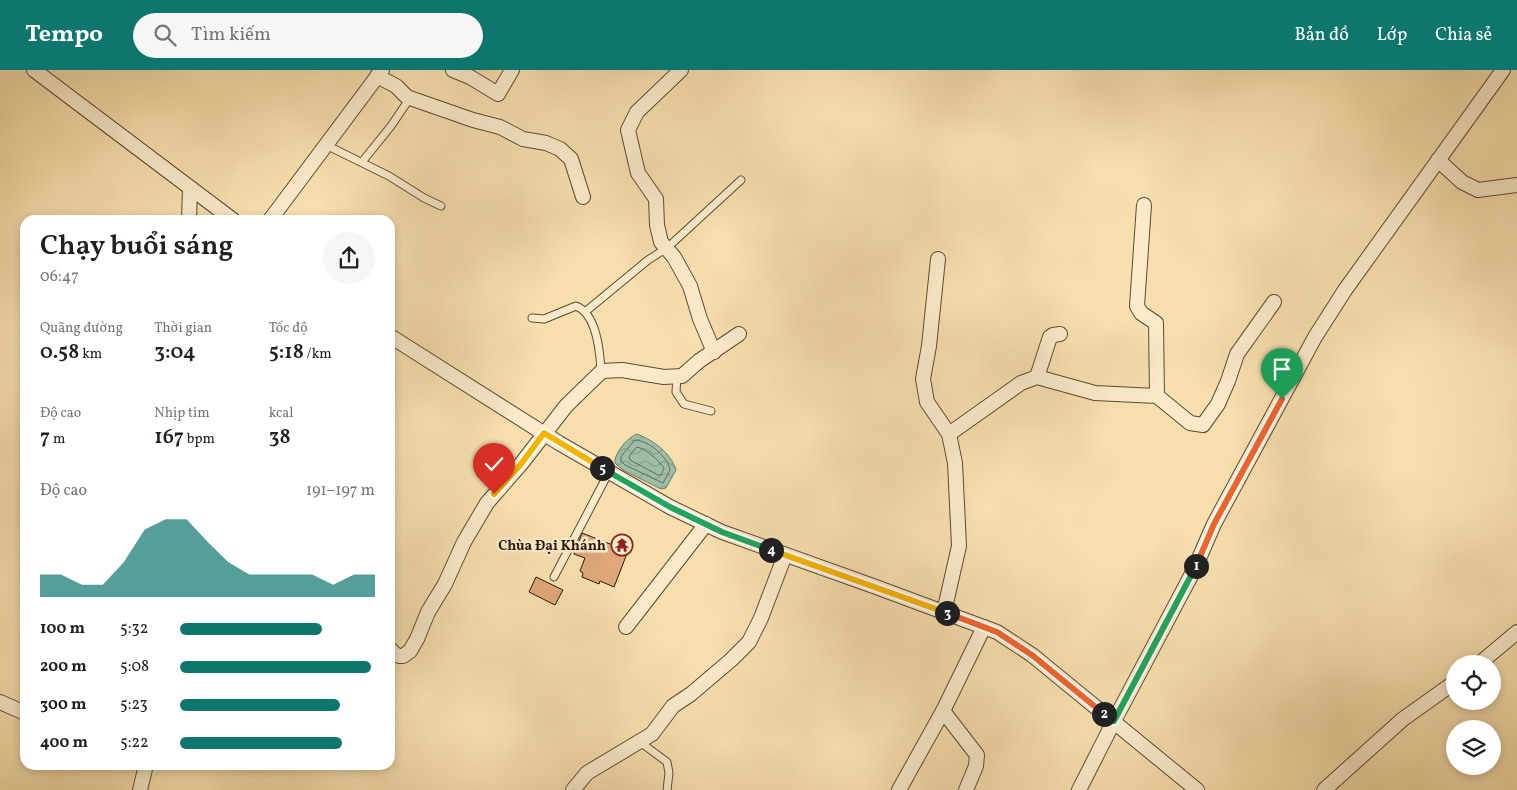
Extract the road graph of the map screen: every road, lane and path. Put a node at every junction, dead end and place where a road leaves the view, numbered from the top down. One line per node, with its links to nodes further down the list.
1 (34, 70): 13 (street)
2 (453, 70): 3 (street)
3 (512, 70)
4 (680, 70): 20 (street)
5 (1503, 70): 9 (street)
6 (380, 73): 7 (street); 8 (street)
7 (410, 98): 10 (lane); 14 (street)
8 (326, 145): 10 (lane); 19 (street)
9 (1438, 160): 12 (street); 50 (street)
10 (362, 162): 16 (lane)
11 (741, 180): 20 (lane)
12 (1517, 185)
13 (190, 188): 17 (street); 18 (street)
14 (583, 197)
15 (1144, 205): 32 (street)
16 (441, 206)
17 (189, 215)
18 (226, 215)
19 (274, 215)
20 (667, 248): 23 (lane); 28 (street)
21 (938, 259): 35 (street)
22 (1274, 302): 32 (street)
23 (585, 312): 24 (lane); 29 (lane)
24 (532, 318)
25 (739, 334): 28 (street)
26 (1060, 334): 31 (street)
27 (395, 339): 34 (street)
28 (714, 352): 30 (street)
29 (601, 372): 30 (street); 34 (street)
30 (677, 376): 33 (lane)
31 (1037, 377): 32 (street); 35 (street)
32 (1157, 396)
33 (711, 411)
34 (544, 433): 36 (street); 44 (street)
35 (949, 434): 40 (street)
36 (609, 472): 37 (street); 39 (lane)
37 (706, 524): 38 (street); 41 (street)
38 (785, 555): 40 (street); 51 (street)
39 (554, 577)
40 (944, 612): 42 (street)
41 (626, 627)
42 (984, 627): 49 (street); 50 (street)
43 (1517, 632): 45 (street)
44 (395, 652)
45 (1490, 655)
46 (1446, 688): 60 (street)
47 (0, 702): 48 (street)
48 (20, 711)
49 (943, 711): 56 (street); 57 (street)
50 (1114, 721): 58 (street); 59 (street)
51 (640, 742): 54 (street); 55 (lane)
52 (145, 770): 53 (street)
53 (140, 790)
54 (573, 790)
55 (667, 790)
56 (899, 790)
57 (966, 790)
58 (1079, 790)
59 (1197, 790)
60 (1324, 790)

